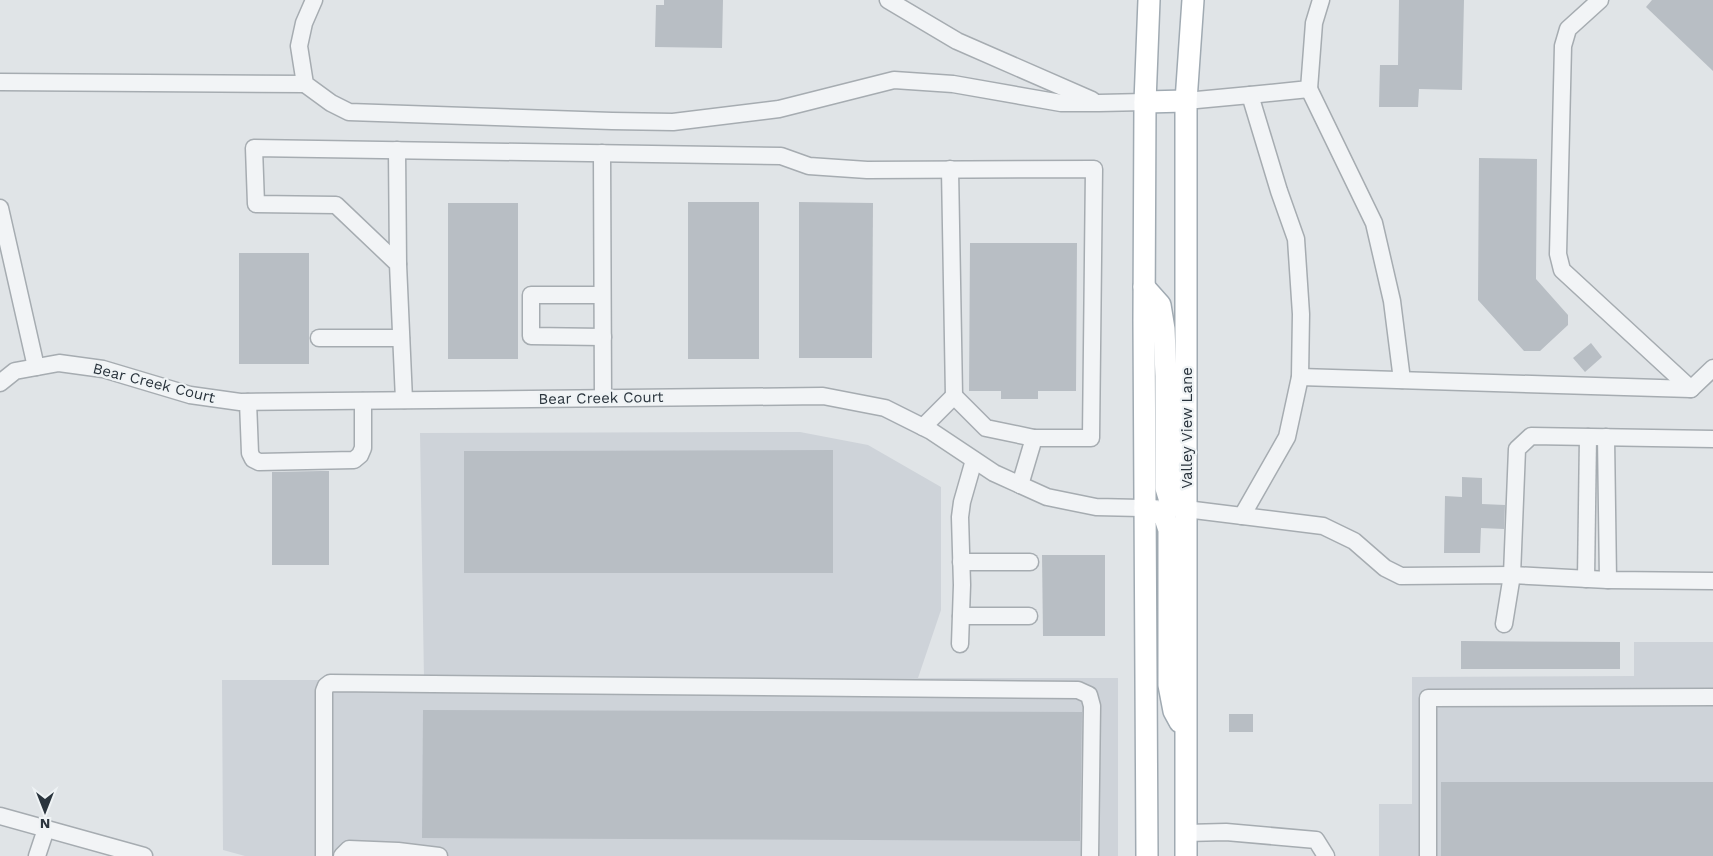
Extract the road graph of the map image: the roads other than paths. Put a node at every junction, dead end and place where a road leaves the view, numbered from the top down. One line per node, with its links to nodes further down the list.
1 (314, 0): 8 (street)
2 (888, 0): 13 (street)
3 (1150, 0): 12 (main road)
4 (1193, 0): 11 (main road, Valley View Lane)
5 (1321, 0): 9 (street)
6 (1600, 0): 29 (street)
7 (0, 82): 8 (street)
8 (305, 84): 13 (street)
9 (1309, 89): 10 (street); 27 (street)
10 (1250, 95): 11 (street); 26 (street)
11 (1186, 101): 12 (main road); 43 (main road, Valley View Lane)
12 (1145, 102): 13 (street); 19 (main road)
13 (1099, 103)
14 (397, 150): 15 (street); 18 (street); 18 (street)
15 (602, 153): 16 (street); 20 (street)
16 (950, 169): 30 (street); 37 (street)
17 (0, 208): 24 (street)
18 (398, 264): 23 (street)
19 (1144, 287): 42 (main road); 43 (main road)
20 (602, 295): 21 (street); 21 (street)
21 (602, 337): 31 (street)
22 (319, 338): 23 (street)
23 (401, 338): 32 (street)
24 (36, 367): 28 (street, Bear Creek Court); 34 (street, Bear Creek Court)
25 (1713, 368): 29 (street)
26 (1300, 377): 27 (street); 44 (street)
27 (1402, 380): 29 (street)
28 (0, 383)
29 (1691, 389)
30 (954, 396): 35 (street); 37 (street)
31 (603, 398): 32 (street, Bear Creek Court); 35 (street, Bear Creek Court)
32 (404, 400): 33 (street, Bear Creek Court)
33 (363, 401): 34 (street, Bear Creek Court); 34 (street)
34 (248, 402)
35 (923, 427): 40 (street, Bear Creek Court)
36 (1588, 437): 38 (street); 47 (street); 48 (street)
37 (1034, 438): 41 (street)
38 (1606, 438): 39 (street); 49 (street)
39 (1713, 439)
40 (974, 460): 41 (street, Bear Creek Court); 45 (street)
41 (1020, 485): 42 (street, Bear Creek Court)
42 (1145, 508): 43 (street, Bear Creek Court); 56 (main road); 66 (main road)
43 (1186, 509): 44 (street, Bear Creek Court); 56 (main road, Valley View Lane)
44 (1242, 516): 47 (street, Bear Creek Court)
45 (961, 562): 46 (street); 51 (street)
46 (1030, 562)
47 (1512, 575): 48 (street, Bear Creek Court); 53 (street)
48 (1586, 579): 49 (street, Bear Creek Court)
49 (1608, 580): 50 (street, Bear Creek Court)
50 (1713, 582)
51 (961, 616): 52 (street); 54 (street)
52 (1029, 616)
53 (1504, 624)
54 (960, 644)
55 (1713, 697): 69 (street)
56 (1186, 733): 59 (main road, Valley View Lane)
57 (0, 816): 58 (street)
58 (46, 829): 60 (street); 61 (street)
59 (1186, 833): 67 (main road, Valley View Lane); 68 (street)
60 (38, 856)
61 (144, 856)
62 (324, 856): 65 (street)
63 (342, 856): 64 (street)
64 (439, 856)
65 (1090, 856)
66 (1147, 856)
67 (1186, 856)
68 (1326, 856)
69 (1428, 856)

